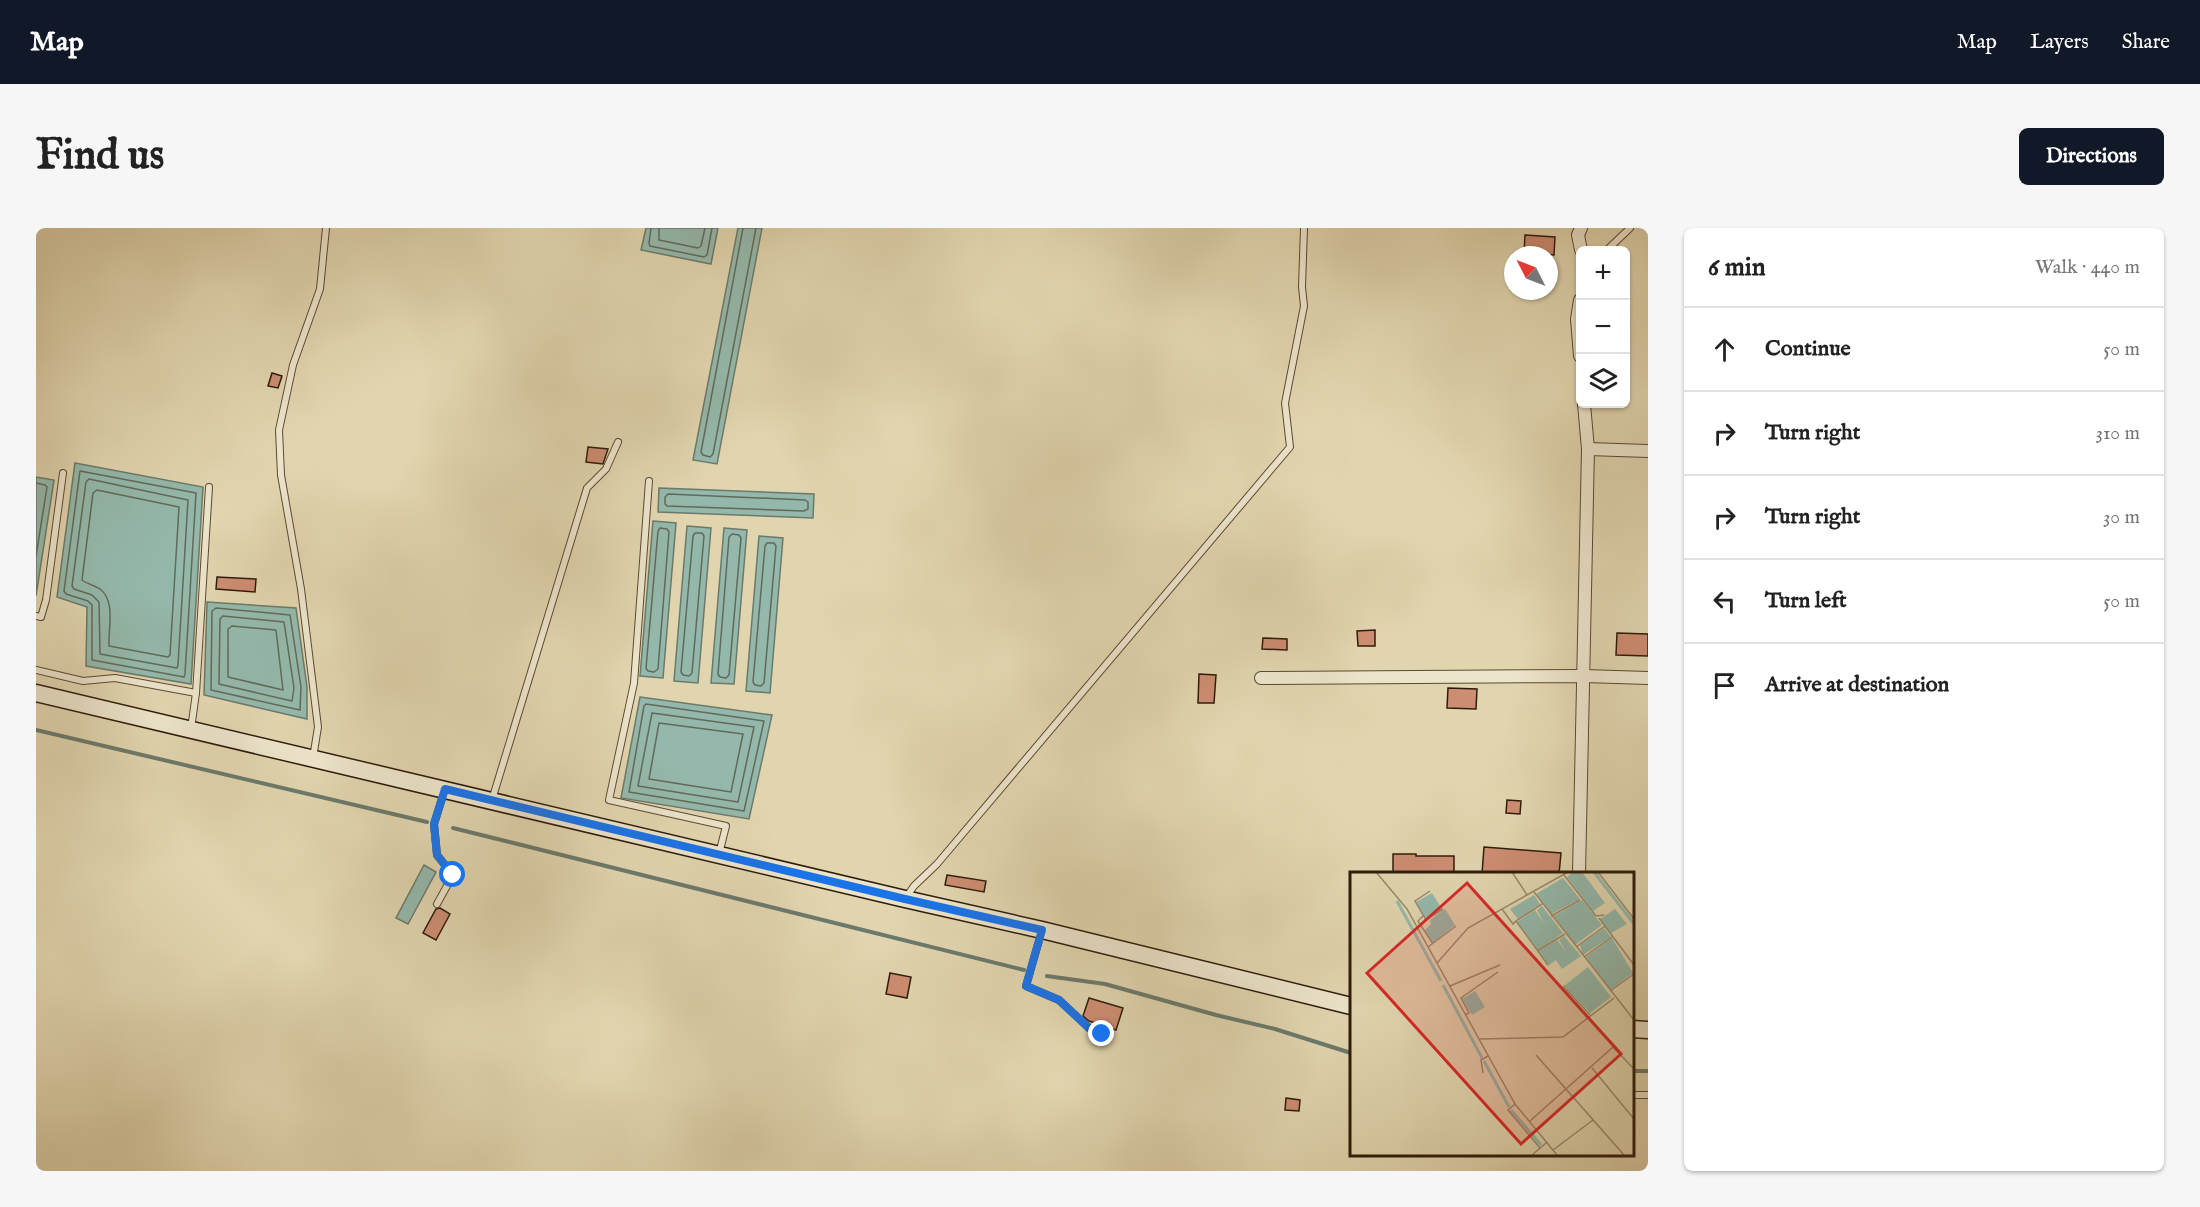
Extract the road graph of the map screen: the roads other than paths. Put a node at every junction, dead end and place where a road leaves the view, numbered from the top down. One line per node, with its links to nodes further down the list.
1 (326, 228): 22 (lane)
2 (1304, 228): 27 (lane)
3 (1581, 228): 5 (street)
4 (1630, 228): 6 (lane)
5 (1580, 246)
6 (1611, 246)
7 (1584, 408): 9 (street)
8 (618, 442): 24 (lane)
9 (1588, 449): 10 (street); 16 (street)
10 (1648, 451)
11 (63, 473): 14 (lane)
12 (649, 481): 25 (lane)
13 (209, 488): 20 (lane)
14 (36, 616)
15 (36, 670): 20 (lane)
16 (1584, 676): 17 (street); 18 (street); 26 (street)
17 (1261, 678)
18 (1648, 678)
19 (36, 693): 21 (main road)
20 (196, 693): 21 (lane)
21 (191, 730): 22 (main road)
22 (313, 758): 23 (main road)
23 (445, 789): 24 (main road); 28 (lane)
24 (491, 800): 25 (main road)
25 (719, 855): 27 (main road)
26 (1579, 872)
27 (905, 899): 29 (main road)
28 (437, 904)
29 (1042, 930): 30 (main road); 33 (lane)
30 (1350, 1006)
31 (1633, 1029): 32 (main road)
32 (1648, 1030)
33 (1102, 1034)

